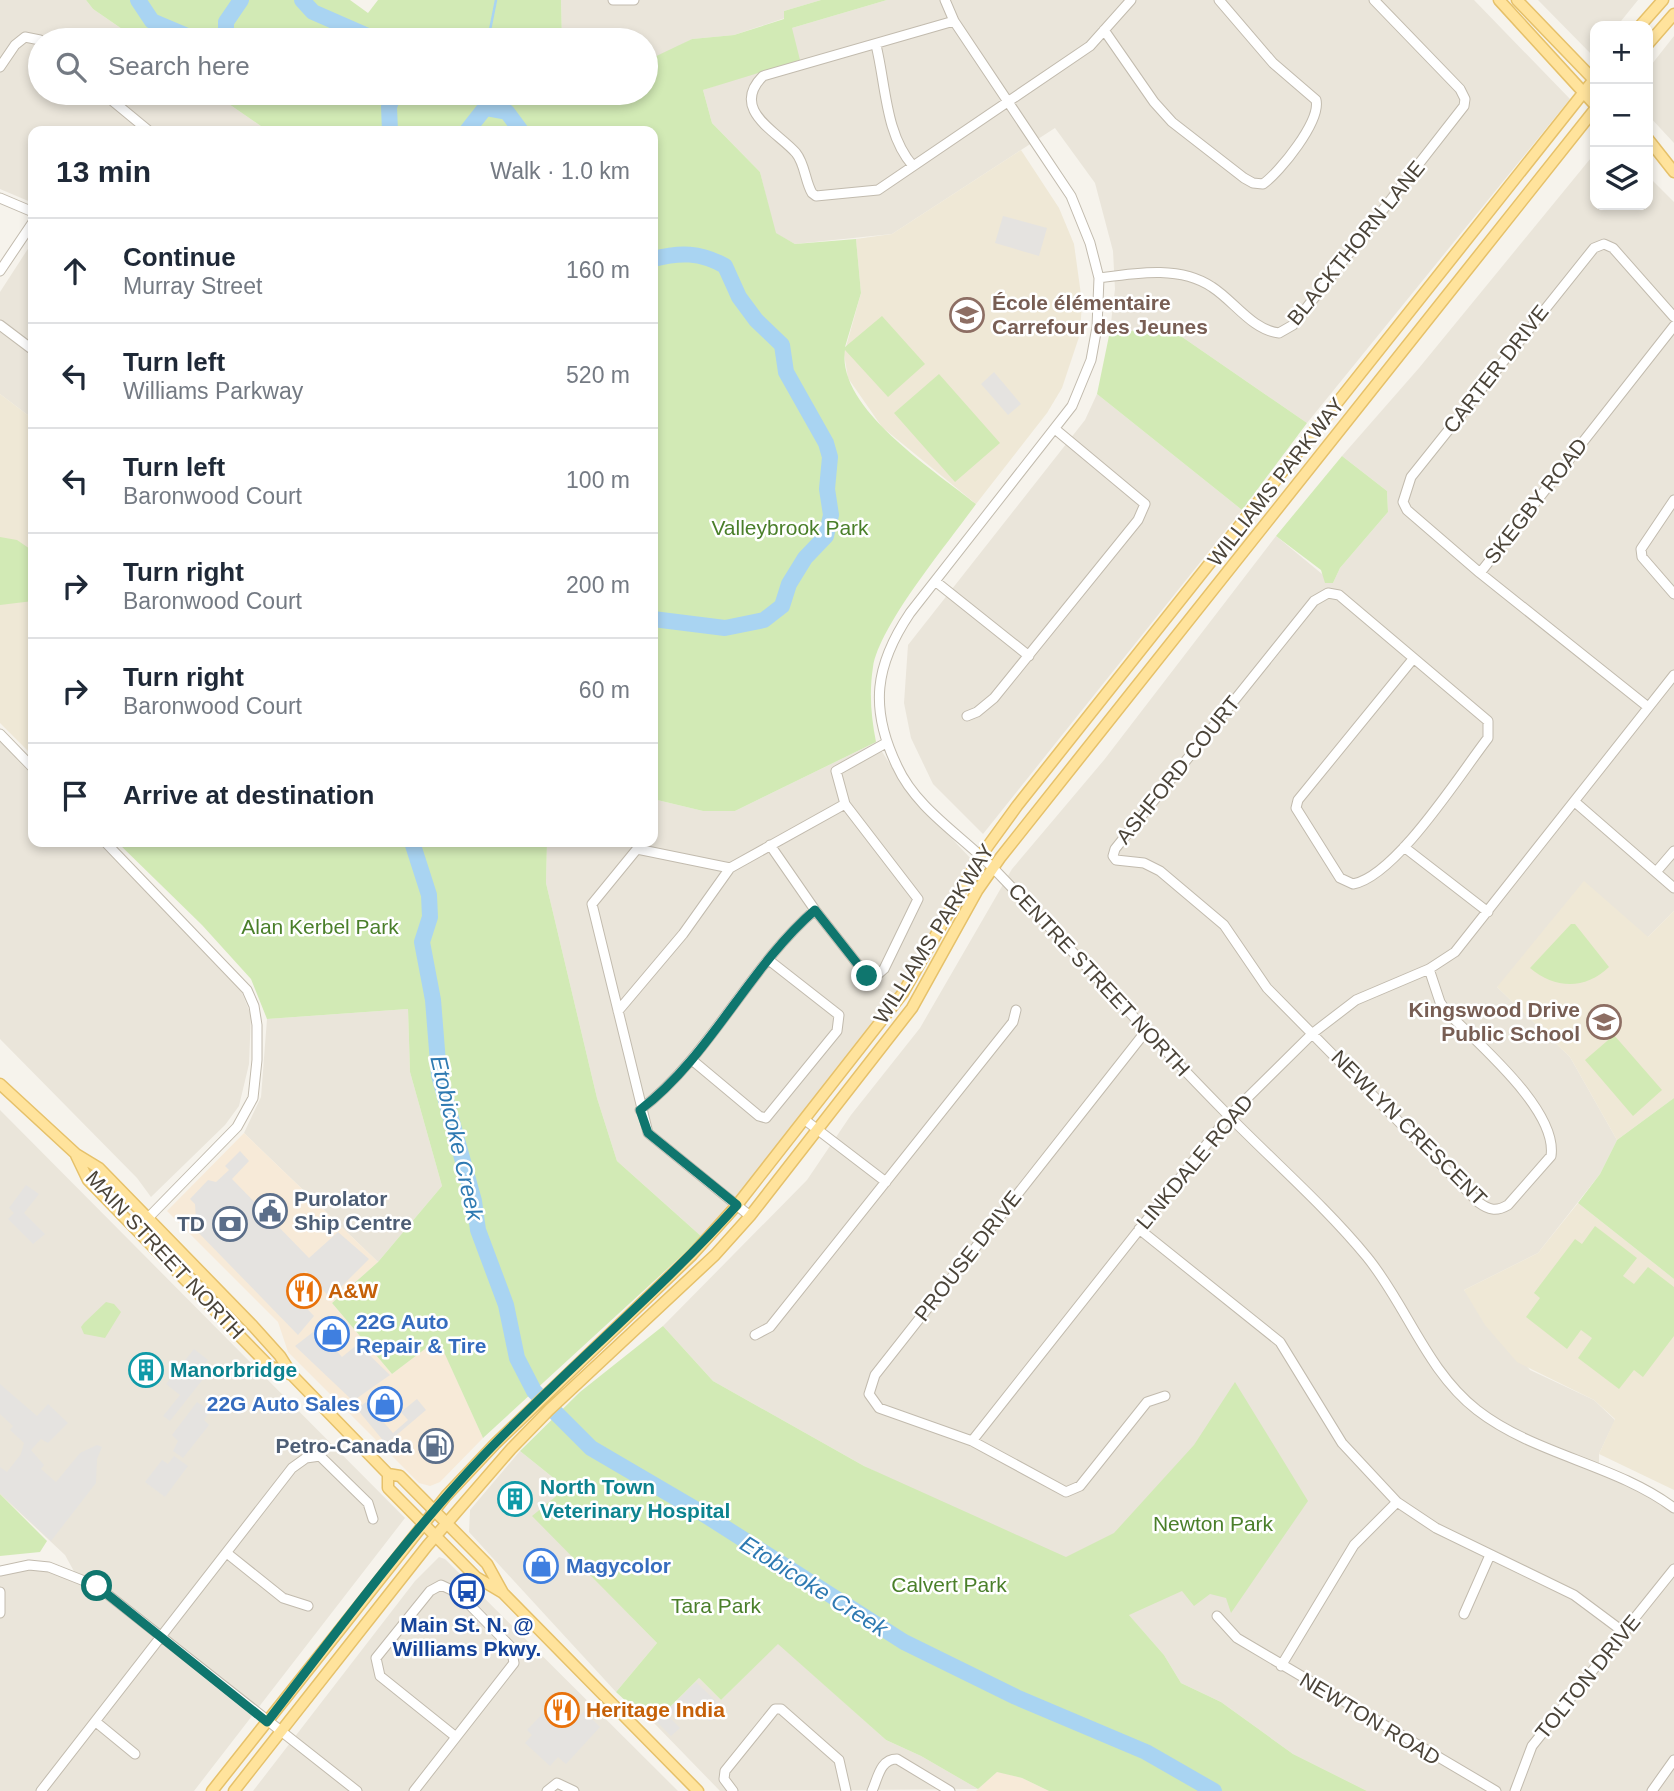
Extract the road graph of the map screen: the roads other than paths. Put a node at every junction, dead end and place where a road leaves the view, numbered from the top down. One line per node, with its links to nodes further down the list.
1 (613, 0): 2 (street)
2 (634, 0)
3 (945, 0): 11 (street, CENTRE STREET NORTH)
4 (1131, 0): 13 (street)
5 (1219, 0): 13 (street)
6 (1374, 0): 35 (street, BLACKTHORN LANE)
7 (1499, 0): 20 (main road)
8 (1517, 0): 18 (main road)
9 (1663, 0): 12 (main road)
10 (1674, 13): 15 (main road)
11 (954, 21): 16 (street); 22 (street, CENTRE STREET NORTH)
12 (1644, 21)
13 (1104, 30): 22 (street)
14 (28, 38): 17 (street)
15 (1653, 38)
16 (876, 45): 29 (street); 29 (street)
17 (0, 67)
18 (1590, 75)
19 (1592, 84): 20 (main road, WILLIAMS PARKWAY)
20 (1584, 93): 21 (main road); 59 (main road, WILLIAMS PARKWAY)
21 (1590, 101)
22 (1008, 102): 29 (street); 35 (street, CENTRE STREET NORTH)
23 (118, 105): 25 (street)
24 (1590, 113): 60 (main road, WILLIAMS PARKWAY)
25 (143, 126)
26 (1653, 147): 28 (main road)
27 (1653, 153): 28 (main road)
28 (1659, 156): 30 (main road)
29 (913, 166)
30 (1674, 172)
31 (0, 198): 32 (street)
32 (28, 210)
33 (28, 229): 34 (street)
34 (0, 271)
35 (1099, 278): 40 (street, CENTRE STREET NORTH)
36 (1674, 317): 42 (street, CARTER DRIVE)
37 (0, 325): 39 (street)
38 (1674, 326): 42 (street, SKEGBY ROAD)
39 (28, 346)
40 (1055, 429): 43 (street, CENTRE STREET NORTH); 45 (street)
41 (1674, 500): 44 (street)
42 (1480, 573): 48 (street, SKEGBY ROAD)
43 (935, 581): 45 (street); 51 (street, CENTRE STREET NORTH)
44 (1674, 594)
45 (1029, 656): 49 (street)
46 (1413, 659): 57 (street); 57 (street); 71 (street, ASHFORD COURT)
47 (1674, 675): 48 (street, LINKDALE ROAD)
48 (1648, 707): 53 (street, LINKDALE ROAD)
49 (967, 716)
50 (0, 734): 52 (street)
51 (886, 743): 54 (street); 59 (street, CENTRE STREET NORTH)
52 (28, 763)
53 (1575, 802): 62 (street); 65 (street, LINKDALE ROAD)
54 (845, 804): 55 (street); 64 (street)
55 (770, 845): 61 (street); 64 (street)
56 (110, 847): 82 (street)
57 (1404, 847): 65 (street)
58 (1674, 851): 62 (street)
59 (980, 857): 60 (street, CENTRE STREET NORTH); 76 (main road, WILLIAMS PARKWAY)
60 (993, 867): 70 (street, CENTRE STREET NORTH); 77 (main road, WILLIAMS PARKWAY)
61 (730, 868): 69 (street); 69 (street)
62 (1656, 872): 63 (street)
63 (1674, 888)
64 (815, 910): 66 (street)
65 (1488, 912): 67 (street, LINKDALE ROAD)
66 (770, 961): 72 (street); 72 (street)
67 (1429, 969): 71 (street, LINKDALE ROAD); 71 (street, NEWLYN CRESCENT)
68 (1016, 1010): 79 (street)
69 (618, 1011): 74 (street)
70 (1146, 1031): 75 (street, CENTRE STREET NORTH); 87 (street, PROUSE DRIVE)
71 (1313, 1033): 75 (street, LINKDALE ROAD)
72 (692, 1060): 74 (street)
73 (0, 1084): 78 (main road, MAIN STREET NORTH)
74 (640, 1110): 80 (street)
75 (1229, 1116): 83 (street, LINKDALE ROAD); 90 (street, CENTRE STREET NORTH)
76 (805, 1120): 77 (street); 80 (main road, WILLIAMS PARKWAY)
77 (817, 1129): 79 (street); 81 (main road, WILLIAMS PARKWAY)
78 (76, 1154): 82 (main road, MAIN STREET NORTH); 85 (main road, MAIN STREET NORTH)
79 (886, 1182): 84 (street)
80 (737, 1205): 81 (street); 91 (main road, WILLIAMS PARKWAY)
81 (750, 1216): 93 (main road, WILLIAMS PARKWAY)
82 (148, 1218): 85 (main road, MAIN STREET NORTH)
83 (1139, 1229): 87 (street, LINKDALE ROAD); 89 (street)
84 (755, 1335)
85 (292, 1376): 88 (main road, MAIN STREET NORTH)
86 (1165, 1396): 87 (street)
87 (972, 1441)
88 (388, 1474): 91 (main road, MAIN STREET NORTH); 94 (main road, MAIN STREET NORTH)
89 (1397, 1502): 97 (street); 108 (street)
90 (1674, 1508)
91 (435, 1511): 93 (main road, MAIN STREET NORTH); 94 (main road, WILLIAMS PARKWAY)
92 (373, 1519): 96 (street)
93 (447, 1523): 95 (main road, WILLIAMS PARKWAY); 101 (main road, MAIN STREET NORTH)
94 (424, 1524): 95 (main road, MAIN STREET NORTH); 110 (main road, WILLIAMS PARKWAY)
95 (436, 1536): 101 (main road, MAIN STREET NORTH); 111 (main road, WILLIAMS PARKWAY)
96 (228, 1554): 102 (street); 107 (street)
97 (1490, 1555): 104 (street); 106 (street)
98 (1674, 1569): 106 (street, TOLTON DRIVE)
99 (0, 1571): 107 (street)
100 (0, 1592): 103 (street)
101 (503, 1593): 122 (main road, MAIN STREET NORTH)
102 (308, 1606)
103 (0, 1613)
104 (1464, 1614)
105 (1217, 1616): 108 (street, NEWTON ROAD)
106 (1625, 1633): 128 (street, TOLTON DRIVE)
107 (159, 1637): 109 (street); 110 (street)
108 (1281, 1666): 127 (street, NEWTON ROAD)
109 (96, 1722): 113 (street); 115 (street)
110 (267, 1722): 111 (street); 116 (main road, WILLIAMS PARKWAY)
111 (280, 1732): 117 (main road, WILLIAMS PARKWAY); 118 (street)
112 (456, 1737): 112 (street); 119 (street)
113 (135, 1754)
114 (1674, 1760): 129 (street)
115 (41, 1791)
116 (212, 1791)
117 (234, 1791)
118 (357, 1791)
119 (414, 1791)
120 (547, 1791): 121 (street)
121 (574, 1791)
122 (698, 1791)
123 (733, 1791): 124 (street)
124 (846, 1791)
125 (872, 1791): 126 (street)
126 (950, 1791)
127 (1496, 1791)
128 (1515, 1791)
129 (1652, 1791)

